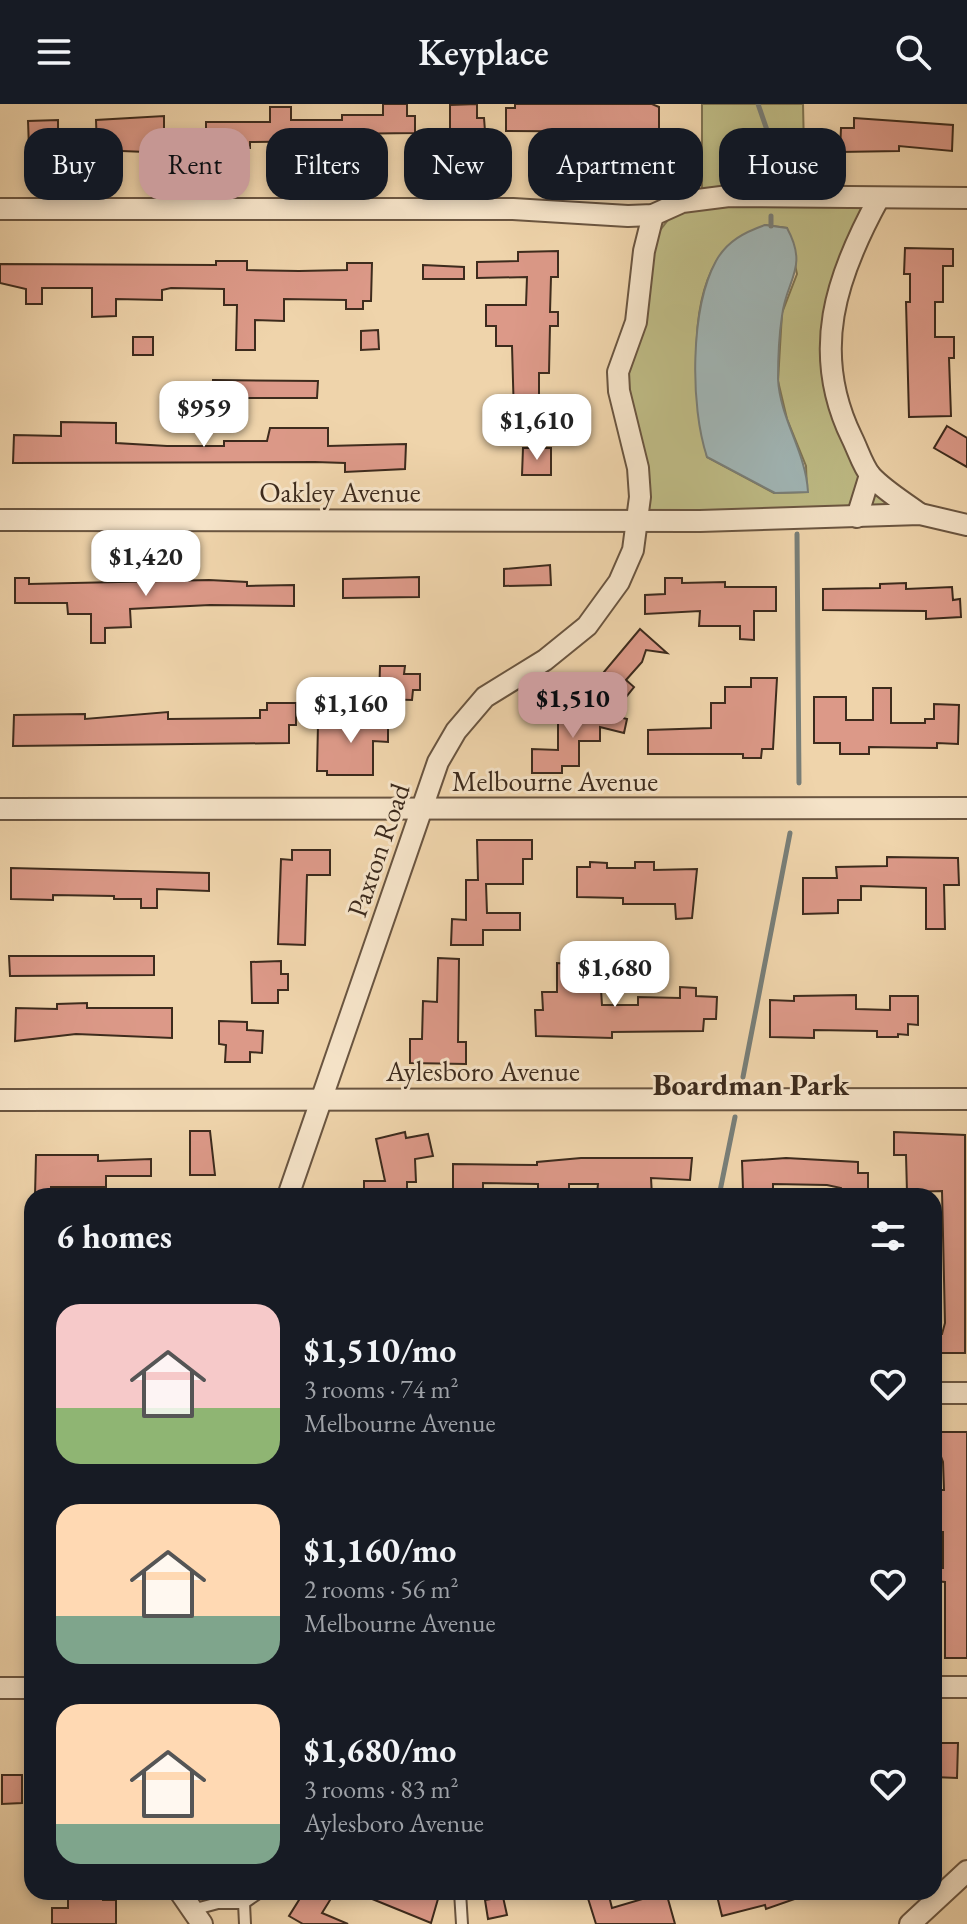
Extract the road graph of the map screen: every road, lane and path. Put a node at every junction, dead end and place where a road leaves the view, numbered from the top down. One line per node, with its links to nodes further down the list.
1 (879, 198): 2 (street); 4 (street); 5 (street)
2 (967, 198)
3 (0, 209): 4 (street)
4 (653, 215): 9 (street, Paxton Road)
5 (870, 475): 6 (street); 7 (street)
6 (920, 514): 7 (street, Oakley Avenue); 10 (street, Oakley Avenue)
7 (857, 517): 9 (street, Oakley Avenue)
8 (0, 520): 9 (street, Oakley Avenue)
9 (637, 521): 13 (street, Paxton Road)
10 (967, 525)
11 (967, 808): 13 (street, Melbourne Avenue)
12 (0, 809): 13 (street, Melbourne Avenue)
13 (421, 809): 16 (street, Paxton Road)
14 (967, 1099): 16 (street, Aylesboro Avenue)
15 (0, 1100): 16 (street, Aylesboro Avenue)
16 (321, 1100): 17 (street, Paxton Road)
17 (291, 1188)
18 (942, 1393): 19 (street)
19 (967, 1393)
20 (942, 1687): 21 (street)
21 (967, 1687)
22 (0, 1688): 23 (street)
23 (24, 1688)
24 (967, 1871): 25 (street)
25 (942, 1894)
26 (185, 1900): 31 (street)
27 (248, 1900): 30 (lane)
28 (460, 1900): 33 (lane)
29 (936, 1900): 34 (street)
30 (244, 1903): 31 (lane); 32 (lane)
31 (197, 1917)
32 (245, 1924)
33 (462, 1924)
34 (910, 1924)

